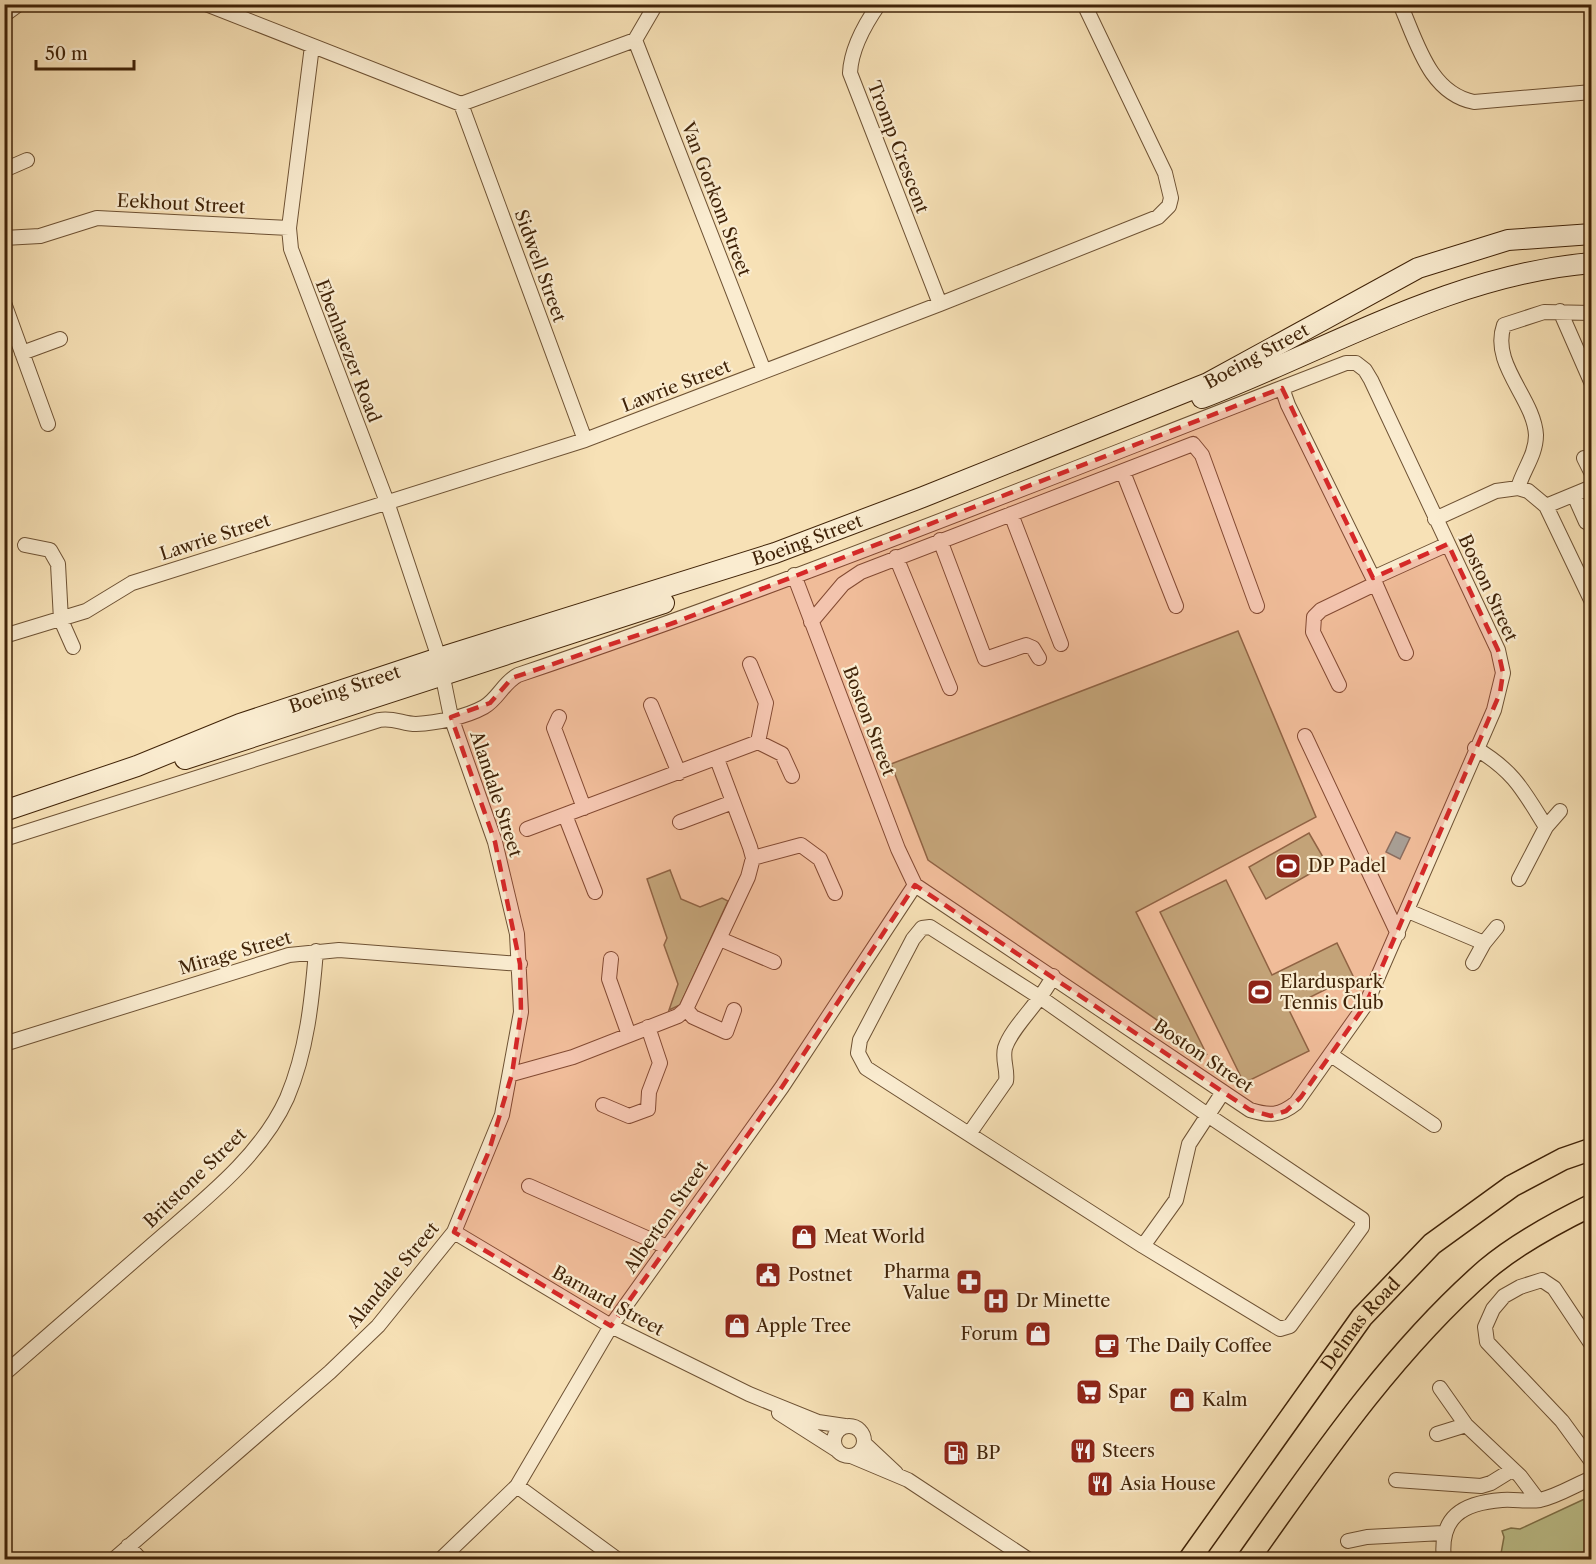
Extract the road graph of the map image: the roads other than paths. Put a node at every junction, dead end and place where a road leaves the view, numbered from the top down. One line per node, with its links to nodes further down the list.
1 (20, 4): 7 (street)
2 (656, 4): 8 (street)
3 (879, 4): 19 (street, Tromp Crescent)
4 (1084, 4): 19 (street, Lawrie Street)
5 (1400, 4): 10 (street)
6 (208, 5): 9 (street)
7 (4, 15)
8 (635, 40): 11 (street); 26 (street, Van Gorkom Street)
9 (312, 46): 11 (street); 14 (street, Ebenhaezer Road)
10 (1592, 92)
11 (461, 104): 30 (street, Sidwell Street)
12 (27, 160): 13 (street)
13 (4, 170)
14 (289, 228): 16 (street, Eekhout Street); 37 (street, Ebenhaezer Road)
15 (1592, 234): 59 (main road, Boeing Street)
16 (4, 238)
17 (1592, 264): 59 (main road, Boeing Street)
18 (4, 303): 22 (street)
19 (940, 304): 26 (street, Lawrie Street)
20 (1560, 311): 21 (street); 27 (street); 35 (street)
21 (1592, 313)
22 (9, 329): 24 (street)
23 (60, 339): 24 (street)
24 (22, 353): 29 (street)
25 (1346, 363): 28 (street, Boeing Street); 40 (street, Boston Street)
26 (764, 371): 30 (street, Lawrie Street)
27 (1592, 384)
28 (1282, 387): 46 (street, Boeing Street); 47 (street)
29 (48, 424)
30 (585, 440): 37 (street, Lawrie Street)
31 (1584, 458): 33 (street)
32 (1123, 472): 39 (street); 49 (street); 50 (street)
33 (1592, 474)
34 (1592, 487): 36 (street)
35 (1518, 488): 38 (street); 40 (street)
36 (1574, 495): 38 (street); 41 (street)
37 (387, 502): 51 (street, Lawrie Street); 59 (street, Ebenhaezer Road)
38 (1546, 506): 48 (street)
39 (1011, 513): 42 (street); 54 (street)
40 (1435, 519): 43 (street, Boston Street)
41 (1586, 522)
42 (940, 540): 45 (street); 57 (street)
43 (1448, 544): 47 (street); 67 (street, Boston Street)
44 (25, 545): 51 (street)
45 (896, 557): 52 (street); 61 (street)
46 (794, 575): 52 (street, Boston Street); 63 (street, Boeing Street)
47 (1374, 581): 56 (street); 60 (street)
48 (1592, 602)
49 (1176, 606)
50 (1257, 606)
51 (61, 620): 53 (street, Lawrie Street); 55 (street)
52 (811, 622): 83 (street, Boston Street)
53 (4, 636)
54 (1061, 644)
55 (73, 647)
56 (1406, 652)
57 (1039, 658)
58 (750, 664): 66 (street)
59 (441, 666): 63 (street, Alandale Street); 73 (main road, Boeing Street); 76 (main road, Boeing Street)
60 (1339, 685)
61 (950, 688)
62 (651, 705): 69 (street)
63 (451, 717): 80 (street, Boeing Street); 95 (street, Alandale Street)
64 (560, 717): 72 (street)
65 (1305, 736): 88 (street)
66 (758, 742): 68 (street); 70 (street)
67 (1475, 748): 78 (street); 86 (street, Boston Street)
68 (717, 759): 69 (street); 71 (street)
69 (679, 773): 72 (street)
70 (792, 776)
71 (733, 802): 77 (street); 81 (street)
72 (584, 808): 75 (street)
73 (4, 811)
74 (1560, 811): 78 (street)
75 (565, 815): 79 (street); 84 (street)
76 (4, 817)
77 (680, 822)
78 (1546, 827): 82 (street)
79 (527, 829)
80 (4, 839)
81 (753, 858): 85 (street); 89 (street)
82 (1519, 879)
83 (915, 885): 96 (street, Boston Street); 115 (street, Alberton Street)
84 (595, 891)
85 (835, 893)
86 (1408, 911): 88 (street, Boston Street); 90 (street)
87 (1497, 927): 90 (street)
88 (1398, 934): 103 (street, Boston Street)
89 (720, 939): 93 (street); 98 (street)
90 (1484, 944): 94 (street)
91 (315, 951): 95 (street, Mirage Street); 102 (street, Mirage Street); 118 (street, Britstone Street)
92 (611, 959): 101 (street)
93 (774, 962)
94 (1473, 963)
95 (520, 964): 104 (street, Alandale Street)
96 (1053, 976): 97 (street); 105 (street, Boston Street)
97 (1041, 998): 107 (street); 109 (street); 109 (street)
98 (686, 1009): 99 (street); 100 (street)
99 (734, 1010)
100 (648, 1028): 101 (street); 106 (street)
101 (629, 1035): 104 (street)
102 (4, 1044)
103 (1331, 1056): 105 (street, Boston Street); 108 (street)
104 (512, 1074): 113 (street, Alandale Street)
105 (1224, 1092): 107 (street)
106 (603, 1105)
107 (1209, 1116): 114 (street); 114 (street)
108 (1434, 1125)
109 (969, 1134): 114 (street)
110 (1592, 1149): 134 (main road, Delmas Road)
111 (530, 1186): 115 (street)
112 (1592, 1205): 145 (main road)
113 (454, 1232): 116 (street, Barnard Street); 137 (street, Alandale Street)
114 (1143, 1246)
115 (667, 1247): 116 (street, Alberton Street)
116 (611, 1326): 120 (street, Barnard Street); 132 (street, Alberton Street)
117 (1592, 1345): 127 (street)
118 (4, 1374)
119 (1440, 1388): 121 (street)
120 (749, 1394): 122 (street, Barnard Street); 125 (street, Barnard Street)
121 (1466, 1425): 123 (street); 128 (street)
122 (845, 1426): 124 (street, Barnard Street); 125 (street)
123 (1437, 1434)
124 (864, 1443): 126 (street); 129 (street, Barnard Street)
125 (837, 1450): 126 (street, Barnard Street)
126 (851, 1456): 129 (street, Barnard Street)
127 (1592, 1462)
128 (1512, 1470): 131 (street); 133 (street)
129 (897, 1475): 142 (street, Barnard Street)
130 (1592, 1478): 133 (street)
131 (1396, 1480)
132 (517, 1486): 140 (street, Alberton Street); 141 (street)
133 (1538, 1500): 135 (street)
134 (1210, 1529): 143 (main road); 144 (main road, Delmas Road)
135 (1443, 1533): 136 (street); 146 (street)
136 (1348, 1541)
137 (128, 1546): 138 (street, Alandale Street); 139 (street)
138 (113, 1560)
139 (141, 1560)
140 (440, 1560)
141 (618, 1560)
142 (1029, 1560)
143 (1182, 1560)
144 (1189, 1560)
145 (1248, 1560)
146 (1444, 1560)

